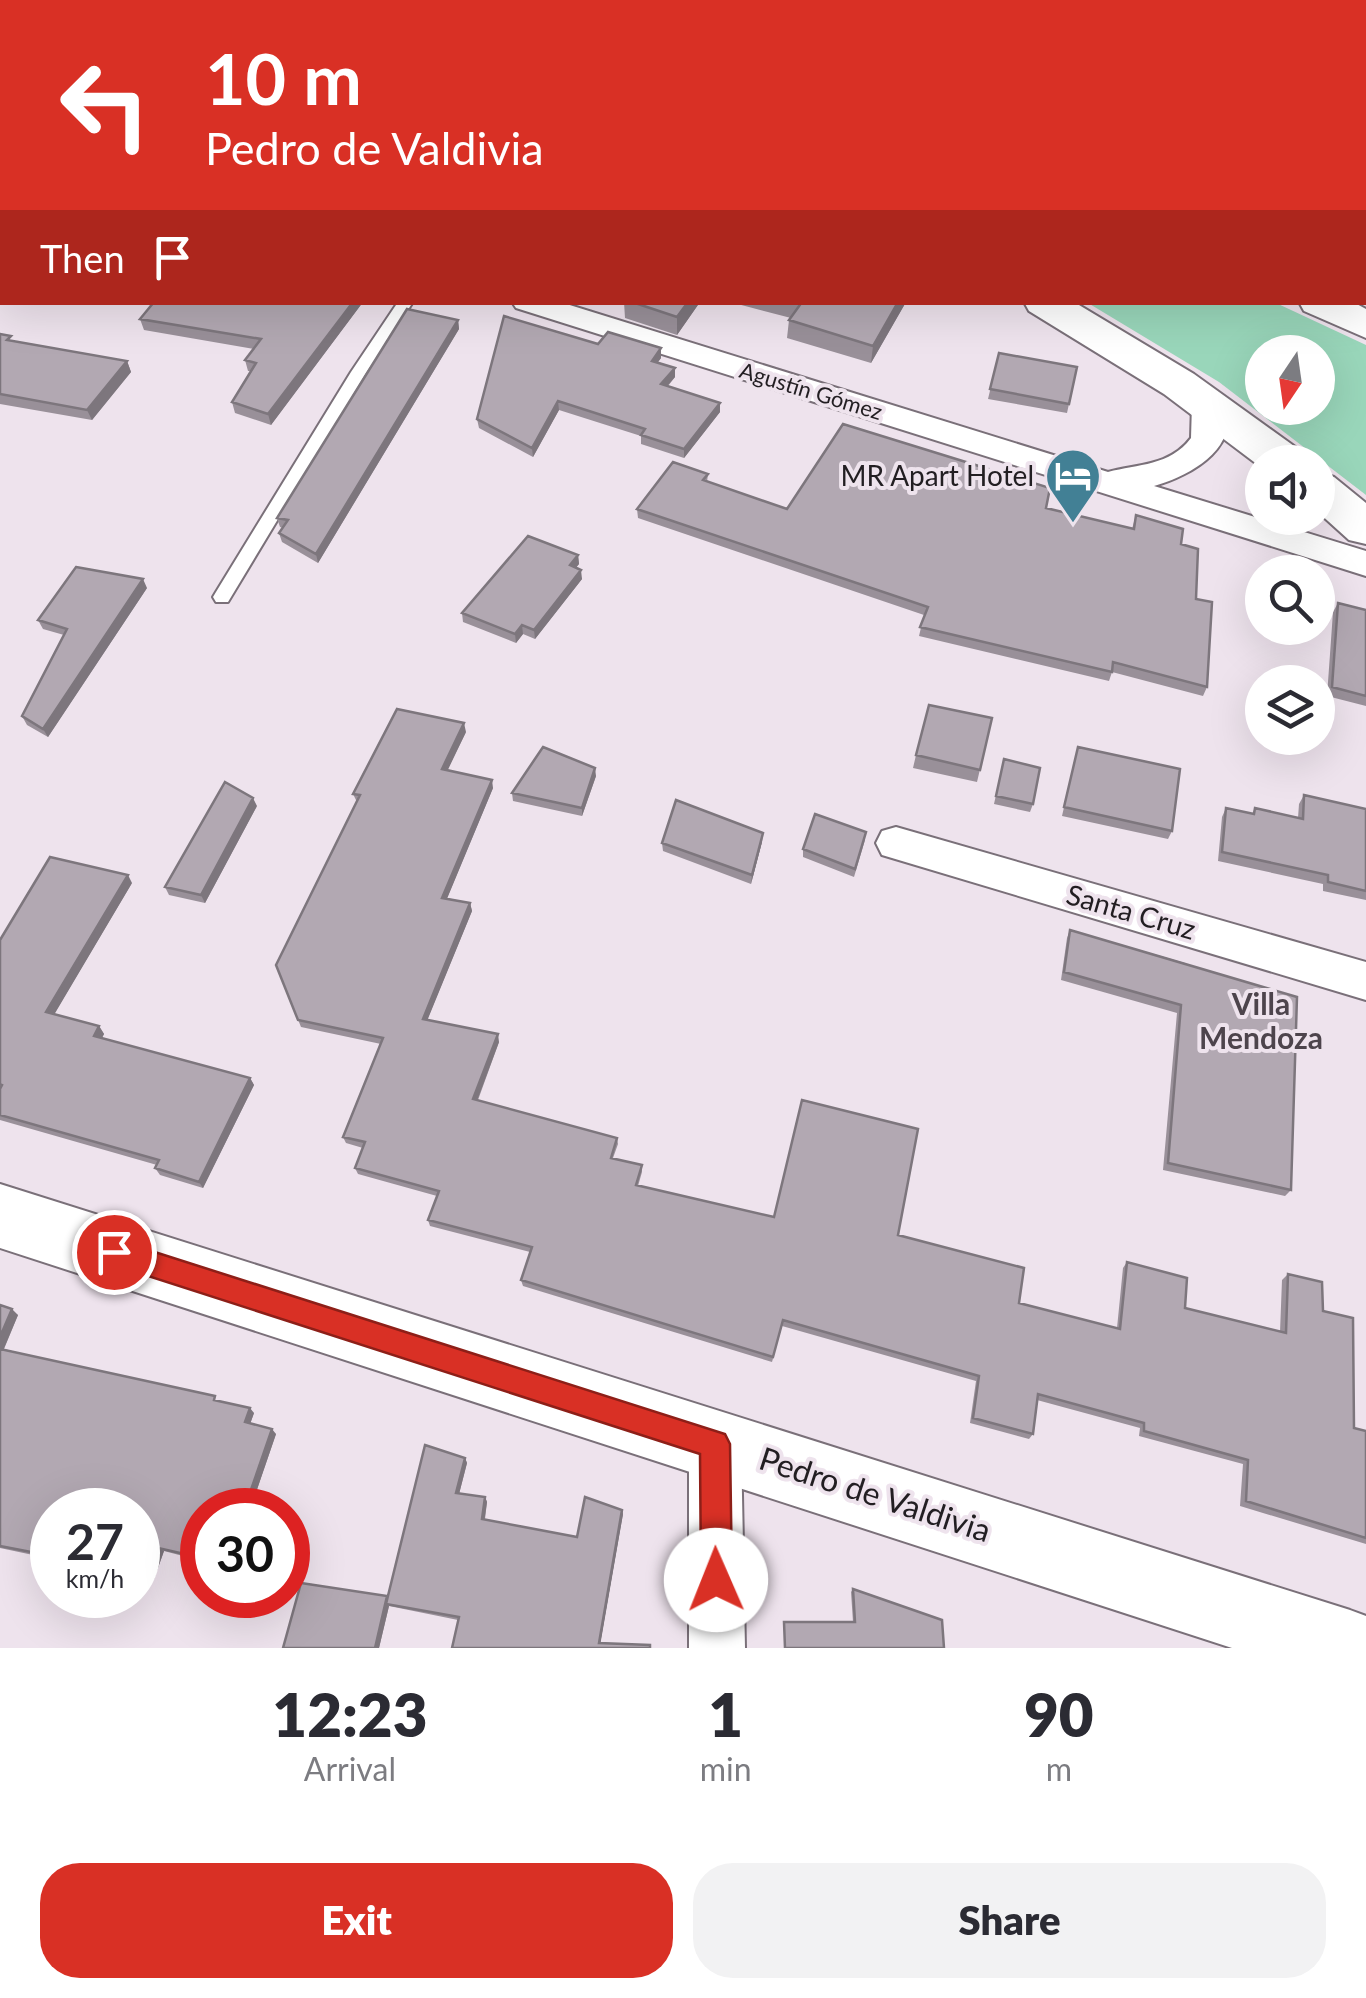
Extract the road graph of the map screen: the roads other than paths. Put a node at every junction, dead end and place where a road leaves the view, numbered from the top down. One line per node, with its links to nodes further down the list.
1 (404, 305): 12 (lane)
2 (537, 305): 8 (street, Agustín Gómez)
3 (1049, 305): 6 (main road)
4 (1325, 305): 5 (main road)
5 (1366, 324)
6 (1208, 404): 7 (main road); 8 (street, Agustín Gómez)
7 (1262, 445)
8 (1096, 480): 11 (street, Agustín Gómez)
9 (1335, 502): 10 (main road)
10 (1366, 528)
11 (1366, 564)
12 (222, 597)
13 (896, 843): 14 (street, Santa Cruz)
14 (1366, 981)
15 (0, 1216): 16 (main road, Pedro de Valdivia)
16 (715, 1444): 17 (street); 18 (main road, Pedro de Valdivia)
17 (717, 1648)
18 (1350, 1648)

